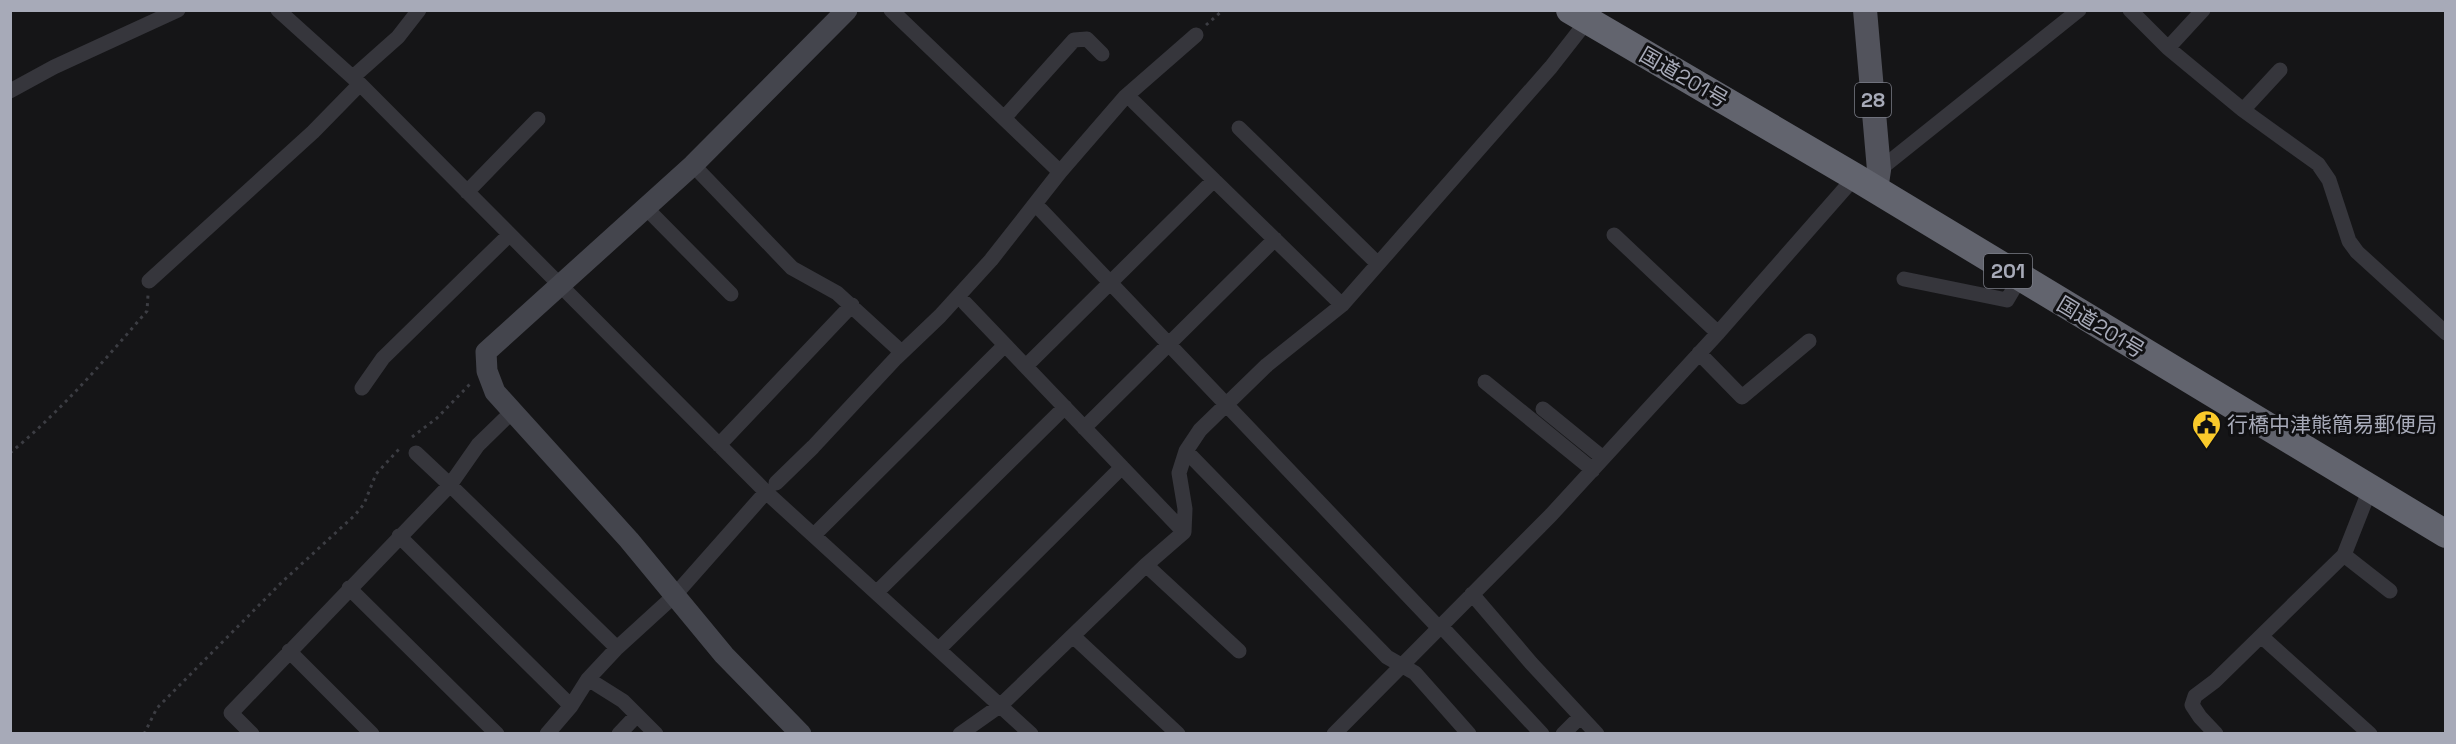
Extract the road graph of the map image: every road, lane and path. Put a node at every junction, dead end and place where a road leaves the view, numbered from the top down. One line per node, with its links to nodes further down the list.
1 (178, 10): 17 (street)
2 (278, 10): 16 (street)
3 (419, 10): 16 (street)
4 (847, 10): 23 (street)
5 (891, 10): 20 (street)
6 (1222, 10): 12 (path)
7 (1865, 10): 25 (main road, 28)
8 (2079, 10): 25 (street)
9 (2130, 10): 13 (street)
10 (2203, 10): 13 (street)
11 (1579, 16): 25 (highway, 国道201号 / 201); 33 (street)
12 (1196, 35): 24 (street)
13 (2168, 48): 19 (street)
14 (1102, 54): 20 (street)
15 (2280, 70): 19 (street)
16 (356, 80): 27 (street); 36 (street)
17 (10, 91)
18 (1134, 102): 26 (street)
19 (2243, 110): 44 (street)
20 (1004, 118): 24 (street)
21 (538, 119): 27 (street)
22 (1239, 128): 33 (street)
23 (693, 165): 28 (street); 41 (street)
24 (1060, 172): 66 (street)
25 (1870, 179): 34 (highway, 国道201号 / 201); 43 (street)
26 (1214, 180): 32 (street); 37 (street)
27 (467, 192): 30 (street)
28 (646, 208): 38 (street); 39 (street)
29 (1041, 210): 37 (street)
30 (510, 235): 38 (street); 53 (street)
31 (1614, 235): 43 (street)
32 (1275, 239): 42 (street); 46 (street)
33 (1377, 263): 42 (street)
34 (2020, 278): 35 (street); 67 (highway, 国道201号 / 201)
35 (1904, 279)
36 (149, 281): 61 (path)
37 (1112, 282): 46 (street); 50 (street)
38 (562, 285): 51 (street); 59 (street)
39 (731, 294)
40 (965, 303): 47 (street)
41 (852, 305): 48 (street); 59 (street)
42 (1342, 305): 54 (street)
43 (1718, 333): 49 (street)
44 (2445, 333)
45 (1809, 341): 49 (street)
46 (1170, 344): 54 (street); 58 (street)
47 (1004, 346): 50 (street); 69 (street)
48 (896, 347)
49 (1699, 353): 63 (street)
50 (1026, 366): 55 (street)
51 (487, 371): 57 (street); 92 (path)
52 (1485, 382): 63 (street)
53 (362, 388)
54 (1225, 404): 60 (street); 79 (street)
55 (1065, 407): 58 (street); 76 (street)
56 (1543, 410): 63 (street)
57 (513, 411): 65 (street); 78 (street)
58 (1084, 428): 64 (street)
59 (719, 445): 66 (street)
60 (1186, 451): 68 (street); 86 (street)
61 (10, 453)
62 (416, 453): 65 (street)
63 (1598, 464): 77 (street)
64 (1122, 467): 68 (street); 83 (street)
65 (450, 485): 71 (street); 82 (street)
66 (771, 487): 69 (street); 78 (street)
67 (2370, 489): 70 (highway, 国道201号 / 201); 72 (street)
68 (1184, 532): 73 (street)
69 (815, 534): 76 (street)
70 (2445, 534)
71 (399, 536): 74 (street); 89 (street)
72 (2344, 555): 75 (street); 81 (street)
73 (1146, 565): 80 (street); 85 (street)
74 (349, 588): 84 (street); 95 (street)
75 (2390, 591)
76 (877, 592): 83 (street)
77 (1472, 594): 79 (street); 91 (street)
78 (674, 596): 82 (street); 99 (street)
79 (1439, 626): 86 (street); 105 (street)
80 (1073, 636): 88 (street); 102 (street)
81 (2261, 636): 108 (street); 109 (street)
82 (617, 648): 87 (street)
83 (939, 649): 88 (street)
84 (289, 651): 93 (street); 94 (street)
85 (1239, 651)
86 (1400, 666): 103 (street); 104 (street)
87 (588, 679): 89 (street); 90 (street)
88 (1001, 705): 100 (street); 101 (street)
89 (571, 706): 96 (street)
90 (636, 714): 97 (street); 98 (street)
91 (1580, 717): 106 (street); 107 (street)
92 (144, 734)
93 (252, 734)
94 (372, 734)
95 (496, 734)
96 (547, 734)
97 (619, 734)
98 (656, 734)
99 (801, 734)
100 (960, 734)
101 (1031, 734)
102 (1179, 734)
103 (1334, 734)
104 (1469, 734)
105 (1542, 734)
106 (1563, 734)
107 (1597, 734)
108 (2216, 734)
109 (2370, 734)

